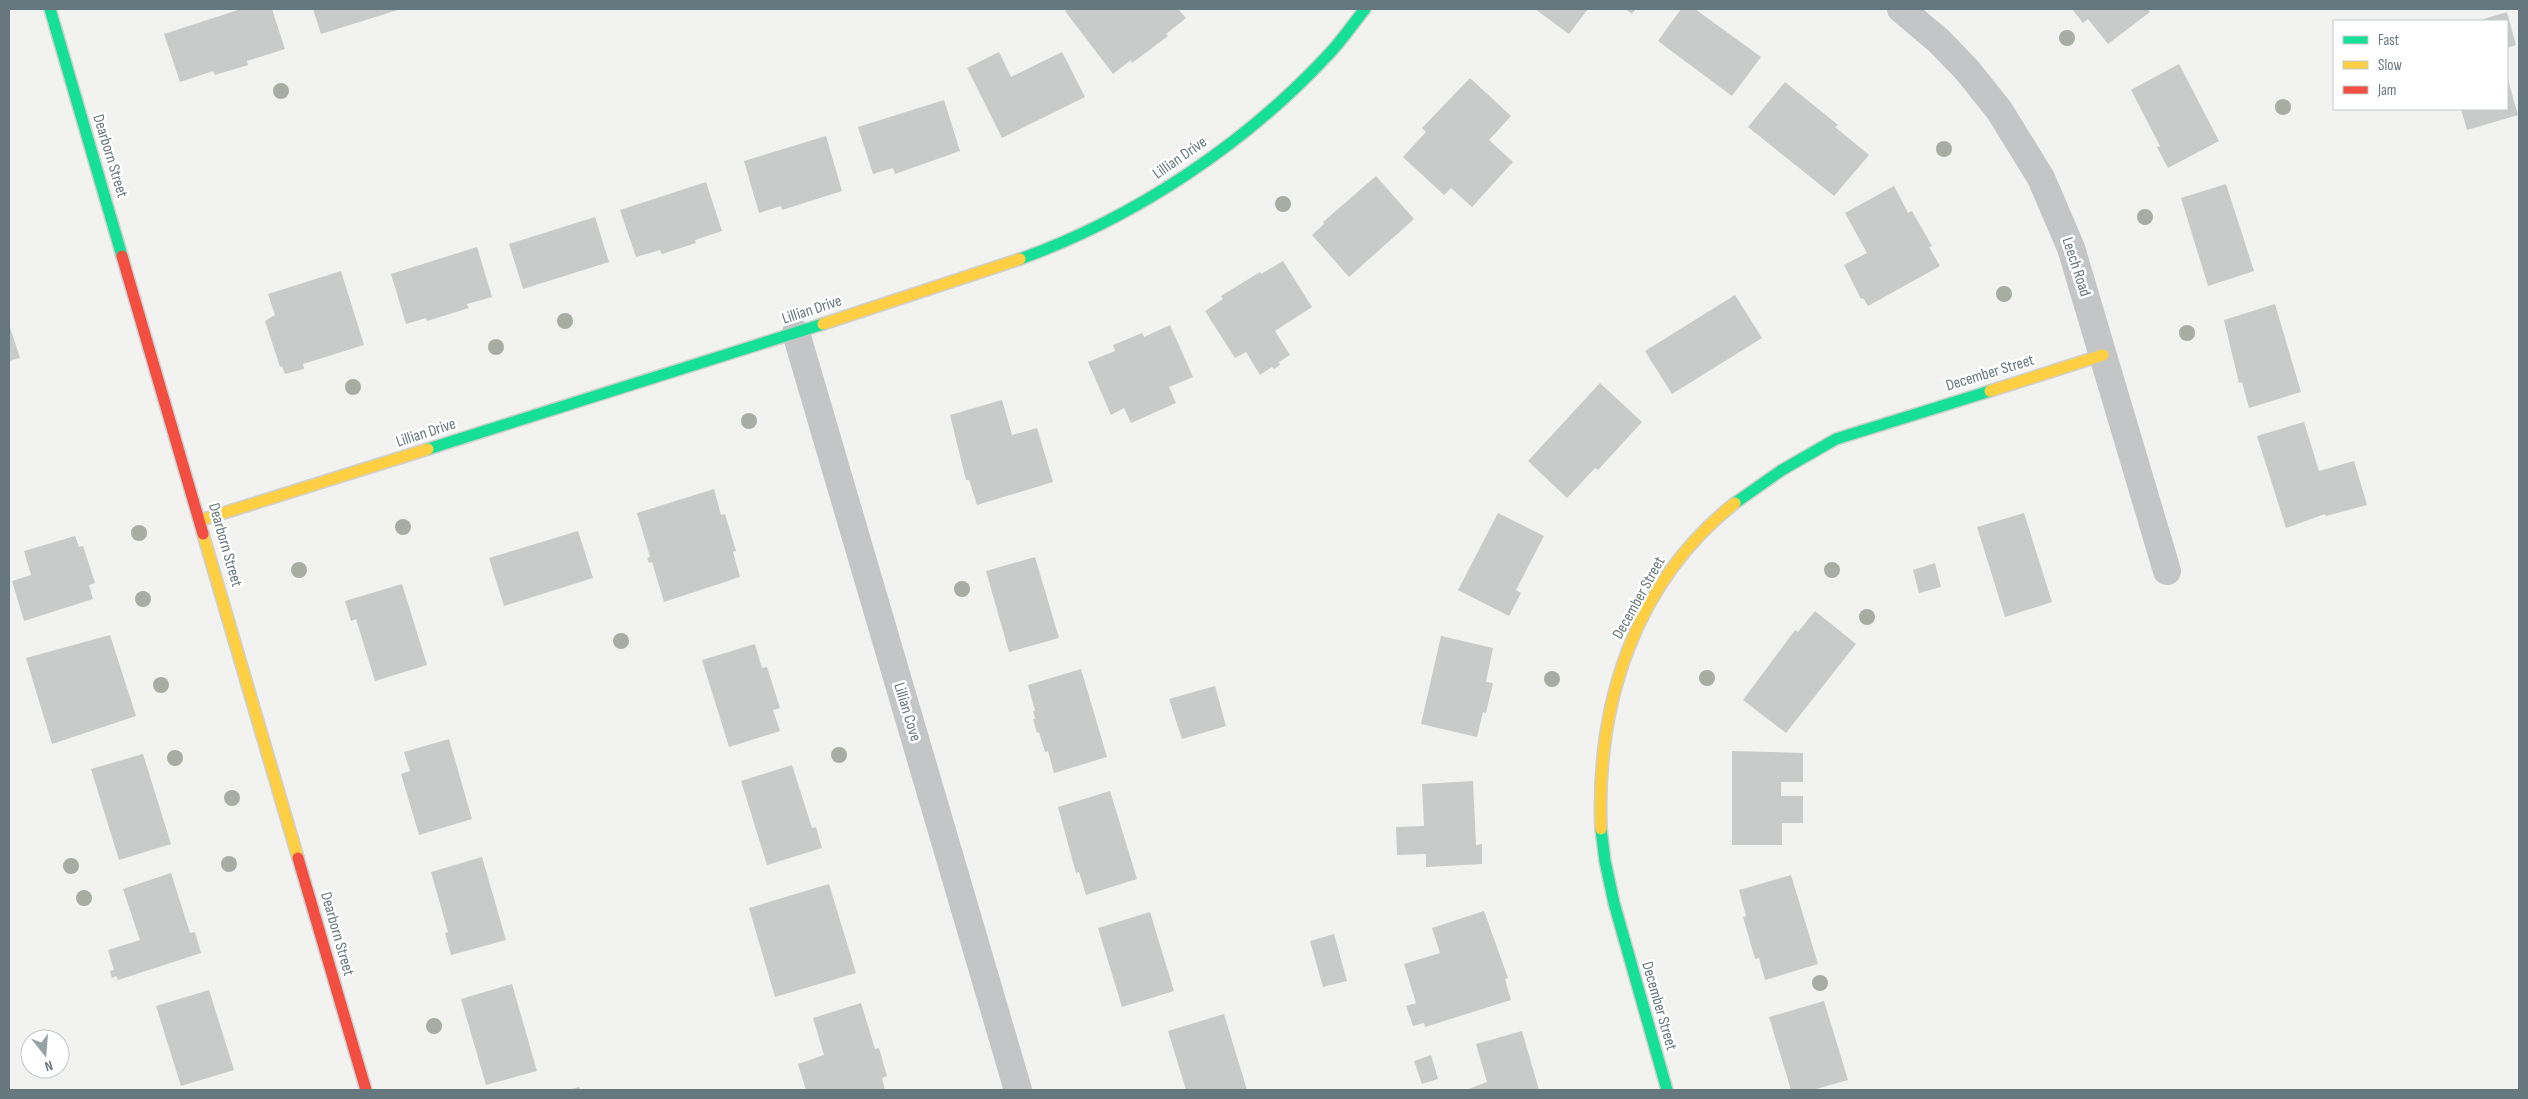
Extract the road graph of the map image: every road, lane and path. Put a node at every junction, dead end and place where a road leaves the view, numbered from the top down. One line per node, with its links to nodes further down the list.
1 (50, 9): 6 (street, Dearborn Street)
2 (1365, 9): 4 (street, Lillian Drive)
3 (1901, 9): 5 (street, Leech Road)
4 (796, 333): 6 (street, Lillian Drive); 9 (street, Lillian Cove)
5 (2103, 355): 7 (street, Leech Road); 10 (street, December Street)
6 (201, 520): 8 (street, Dearborn Street)
7 (2167, 571)
8 (366, 1090)
9 (1018, 1090)
10 (1667, 1090)

